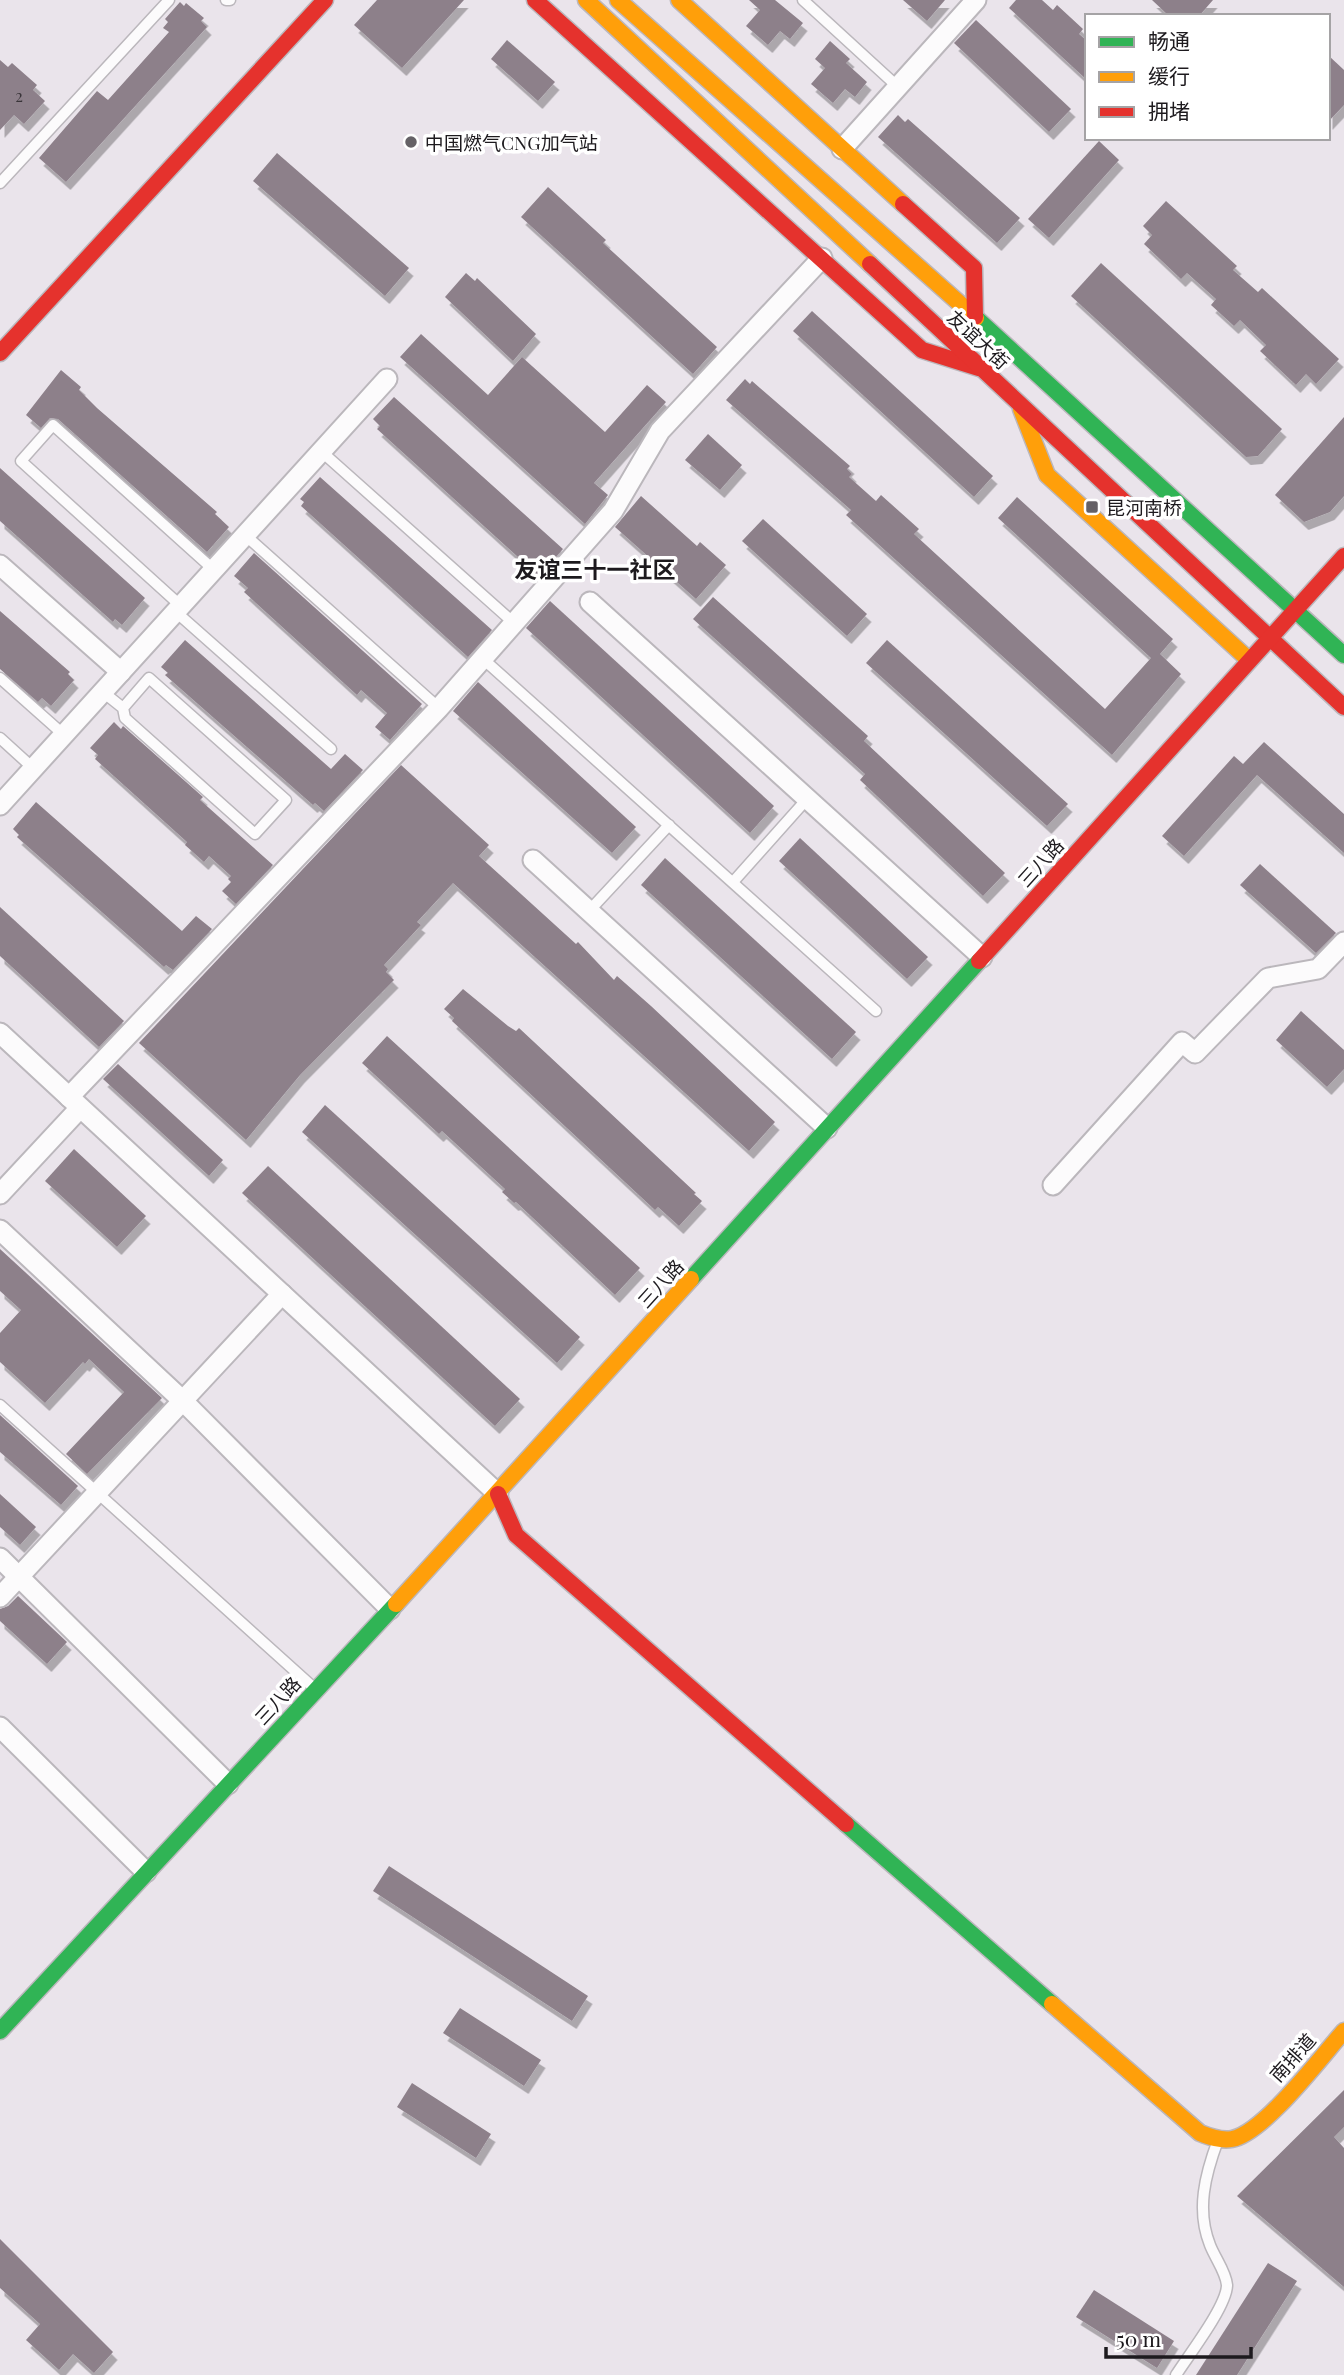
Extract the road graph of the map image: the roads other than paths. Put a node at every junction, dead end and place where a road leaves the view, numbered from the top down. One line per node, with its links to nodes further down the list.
1 (169, 0): 11 (lane)
2 (325, 0): 14 (main road)
3 (535, 0): 12 (main road)
4 (586, 0): 15 (main road, 友谊大街)
5 (618, 0): 13 (main road, 友谊大街)
6 (679, 0): 10 (main road)
7 (803, 0): 9 (lane)
8 (976, 0): 9 (street)
9 (898, 87): 10 (street)
10 (842, 149): 13 (main road)
11 (0, 183)
12 (822, 258): 15 (main road); 26 (street)
13 (975, 317): 25 (main road, 友谊大街)
14 (0, 353)
15 (979, 368): 17 (main road, 友谊大街)
16 (387, 380): 18 (street)
17 (1019, 405): 27 (main road, 友谊大街); 30 (main road)
18 (322, 452): 19 (street); 26 (lane)
19 (246, 535): 22 (street); 36 (lane)
20 (1344, 556): 25 (main road, 三八路)
21 (0, 565): 31 (street)
22 (214, 570): 24 (street); 24 (lane)
23 (590, 602): 41 (street)
24 (178, 609): 31 (street); 39 (lane)
25 (1294, 610): 27 (main road, 三八路); 28 (main road, 友谊大街)
26 (513, 623): 29 (street)
27 (1270, 637): 30 (main road, 三八路); 34 (main road, 友谊大街)
28 (1344, 655)
29 (482, 658): 36 (street); 43 (lane)
30 (1250, 660): 48 (main road, 三八路)
31 (121, 672): 33 (street)
32 (0, 678): 37 (lane)
33 (103, 692): 35 (lane); 37 (street)
34 (1344, 707)
35 (122, 708): 35 (lane)
36 (439, 708): 51 (street)
37 (64, 735): 40 (street)
38 (0, 738): 40 (lane)
39 (331, 749)
40 (33, 768): 42 (street)
41 (807, 799): 45 (lane); 48 (street)
42 (0, 805)
43 (669, 824): 45 (lane); 46 (lane)
44 (533, 860): 46 (street)
45 (733, 882): 49 (lane)
46 (589, 911): 52 (street)
47 (1344, 942): 53 (street)
48 (982, 957): 52 (main road, 三八路)
49 (876, 1011)
50 (0, 1033): 51 (street)
51 (74, 1102): 54 (street); 56 (street)
52 (827, 1128): 60 (main road, 三八路)
53 (1053, 1185)
54 (0, 1194)
55 (0, 1230): 57 (street)
56 (282, 1294): 57 (street); 60 (street)
57 (183, 1401): 59 (street); 64 (street)
58 (0, 1405): 59 (lane)
59 (96, 1494): 62 (street); 65 (lane)
60 (498, 1494): 64 (main road, 三八路); 71 (main road)
61 (0, 1558): 62 (street)
62 (20, 1576): 63 (street); 67 (street)
63 (0, 1597)
64 (390, 1609): 65 (main road, 三八路)
65 (316, 1689): 67 (main road, 三八路)
66 (0, 1727): 68 (street)
67 (228, 1784): 68 (main road, 三八路)
68 (146, 1872): 69 (main road, 三八路)
69 (0, 2031)
70 (1344, 2031): 71 (main road, 南排道)
71 (1218, 2139): 72 (lane)
72 (1176, 2375)

